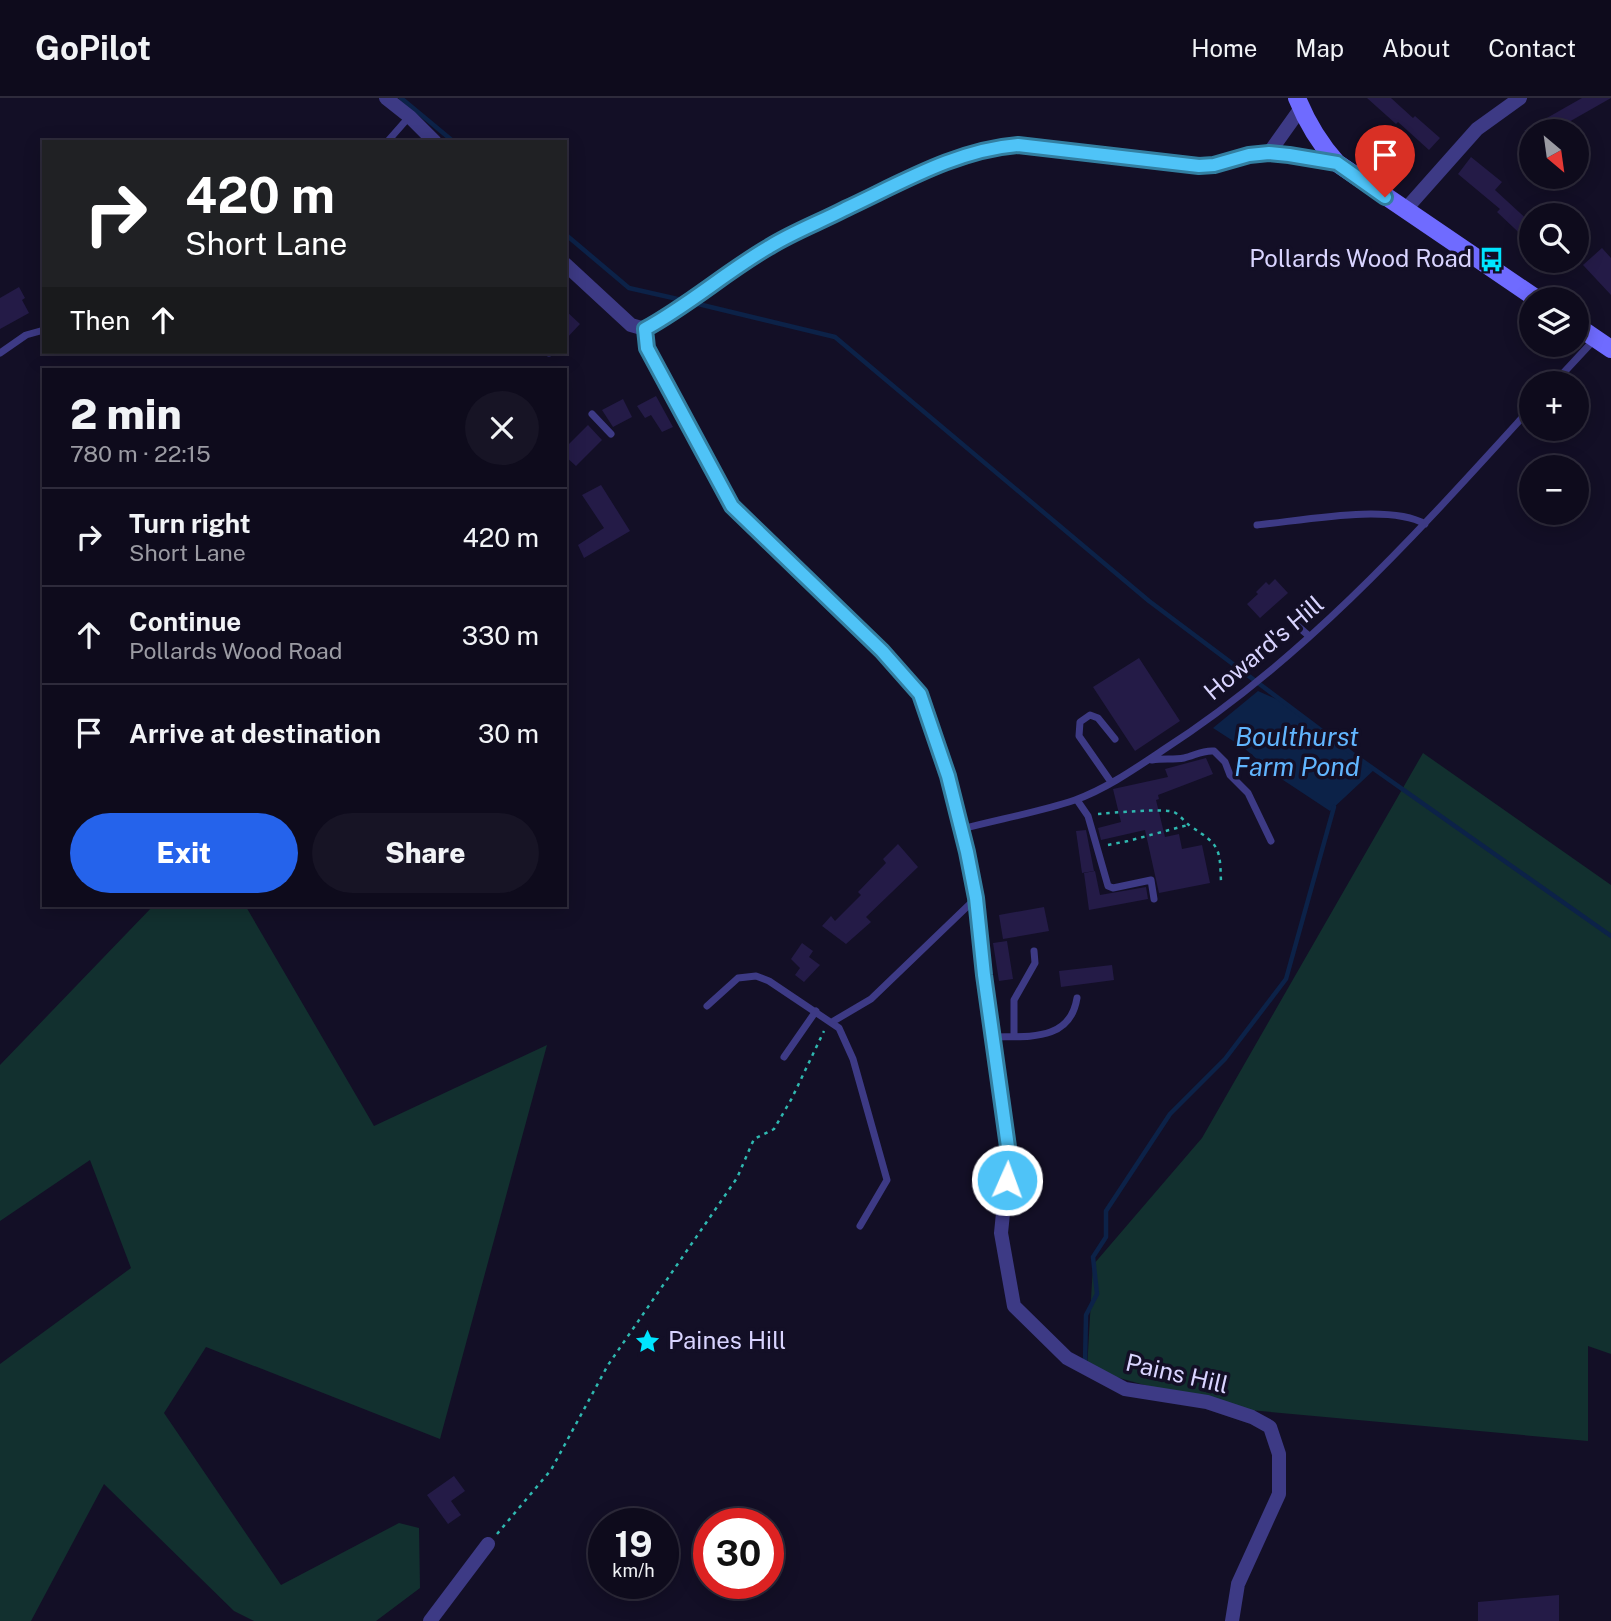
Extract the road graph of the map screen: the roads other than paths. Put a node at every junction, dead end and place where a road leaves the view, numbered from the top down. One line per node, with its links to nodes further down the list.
1 (386, 98): 4 (street)
2 (1520, 98): 9 (street)
3 (1299, 103): 7 (street); 8 (street)
4 (410, 117): 5 (lane); 6 (street)
5 (389, 140)
6 (433, 140)
7 (1269, 153): 8 (street); 12 (street)
8 (1337, 163): 9 (street)
9 (1405, 210): 11 (street)
10 (567, 266): 12 (street)
11 (1519, 287)
12 (645, 329): 30 (street, Pains Hill)
13 (42, 331): 17 (lane)
14 (1589, 334): 15 (street)
15 (1595, 338): 16 (street); 18 (lane)
16 (1611, 349)
17 (0, 353)
18 (1565, 371)
19 (592, 414): 21 (lane)
20 (1519, 421): 22 (lane, Howard's Hill)
21 (611, 434)
22 (1426, 524): 23 (lane); 25 (lane, Howard's Hill)
23 (1257, 525)
24 (1293, 622): 25 (lane)
25 (1309, 636): 27 (lane, Howard's Hill)
26 (1115, 739): 28 (lane)
27 (1147, 761): 28 (lane, Howard's Hill); 31 (lane)
28 (1111, 782): 29 (lane, Howard's Hill)
29 (1077, 800): 30 (lane, Howard's Hill); 33 (lane)
30 (962, 829): 32 (street, Pains Hill)
31 (1271, 841)
32 (976, 898): 38 (lane); 40 (street, Pains Hill)
33 (1154, 899)
34 (1034, 951): 39 (lane)
35 (1077, 998): 39 (lane)
36 (707, 1006): 37 (lane)
37 (816, 1011): 38 (lane); 41 (lane)
38 (832, 1022): 42 (lane)
39 (1014, 1036): 40 (lane)
40 (993, 1037): 45 (street, Pains Hill)
41 (784, 1058)
42 (860, 1226)
43 (488, 1544): 44 (street)
44 (430, 1621)
45 (1232, 1621)

